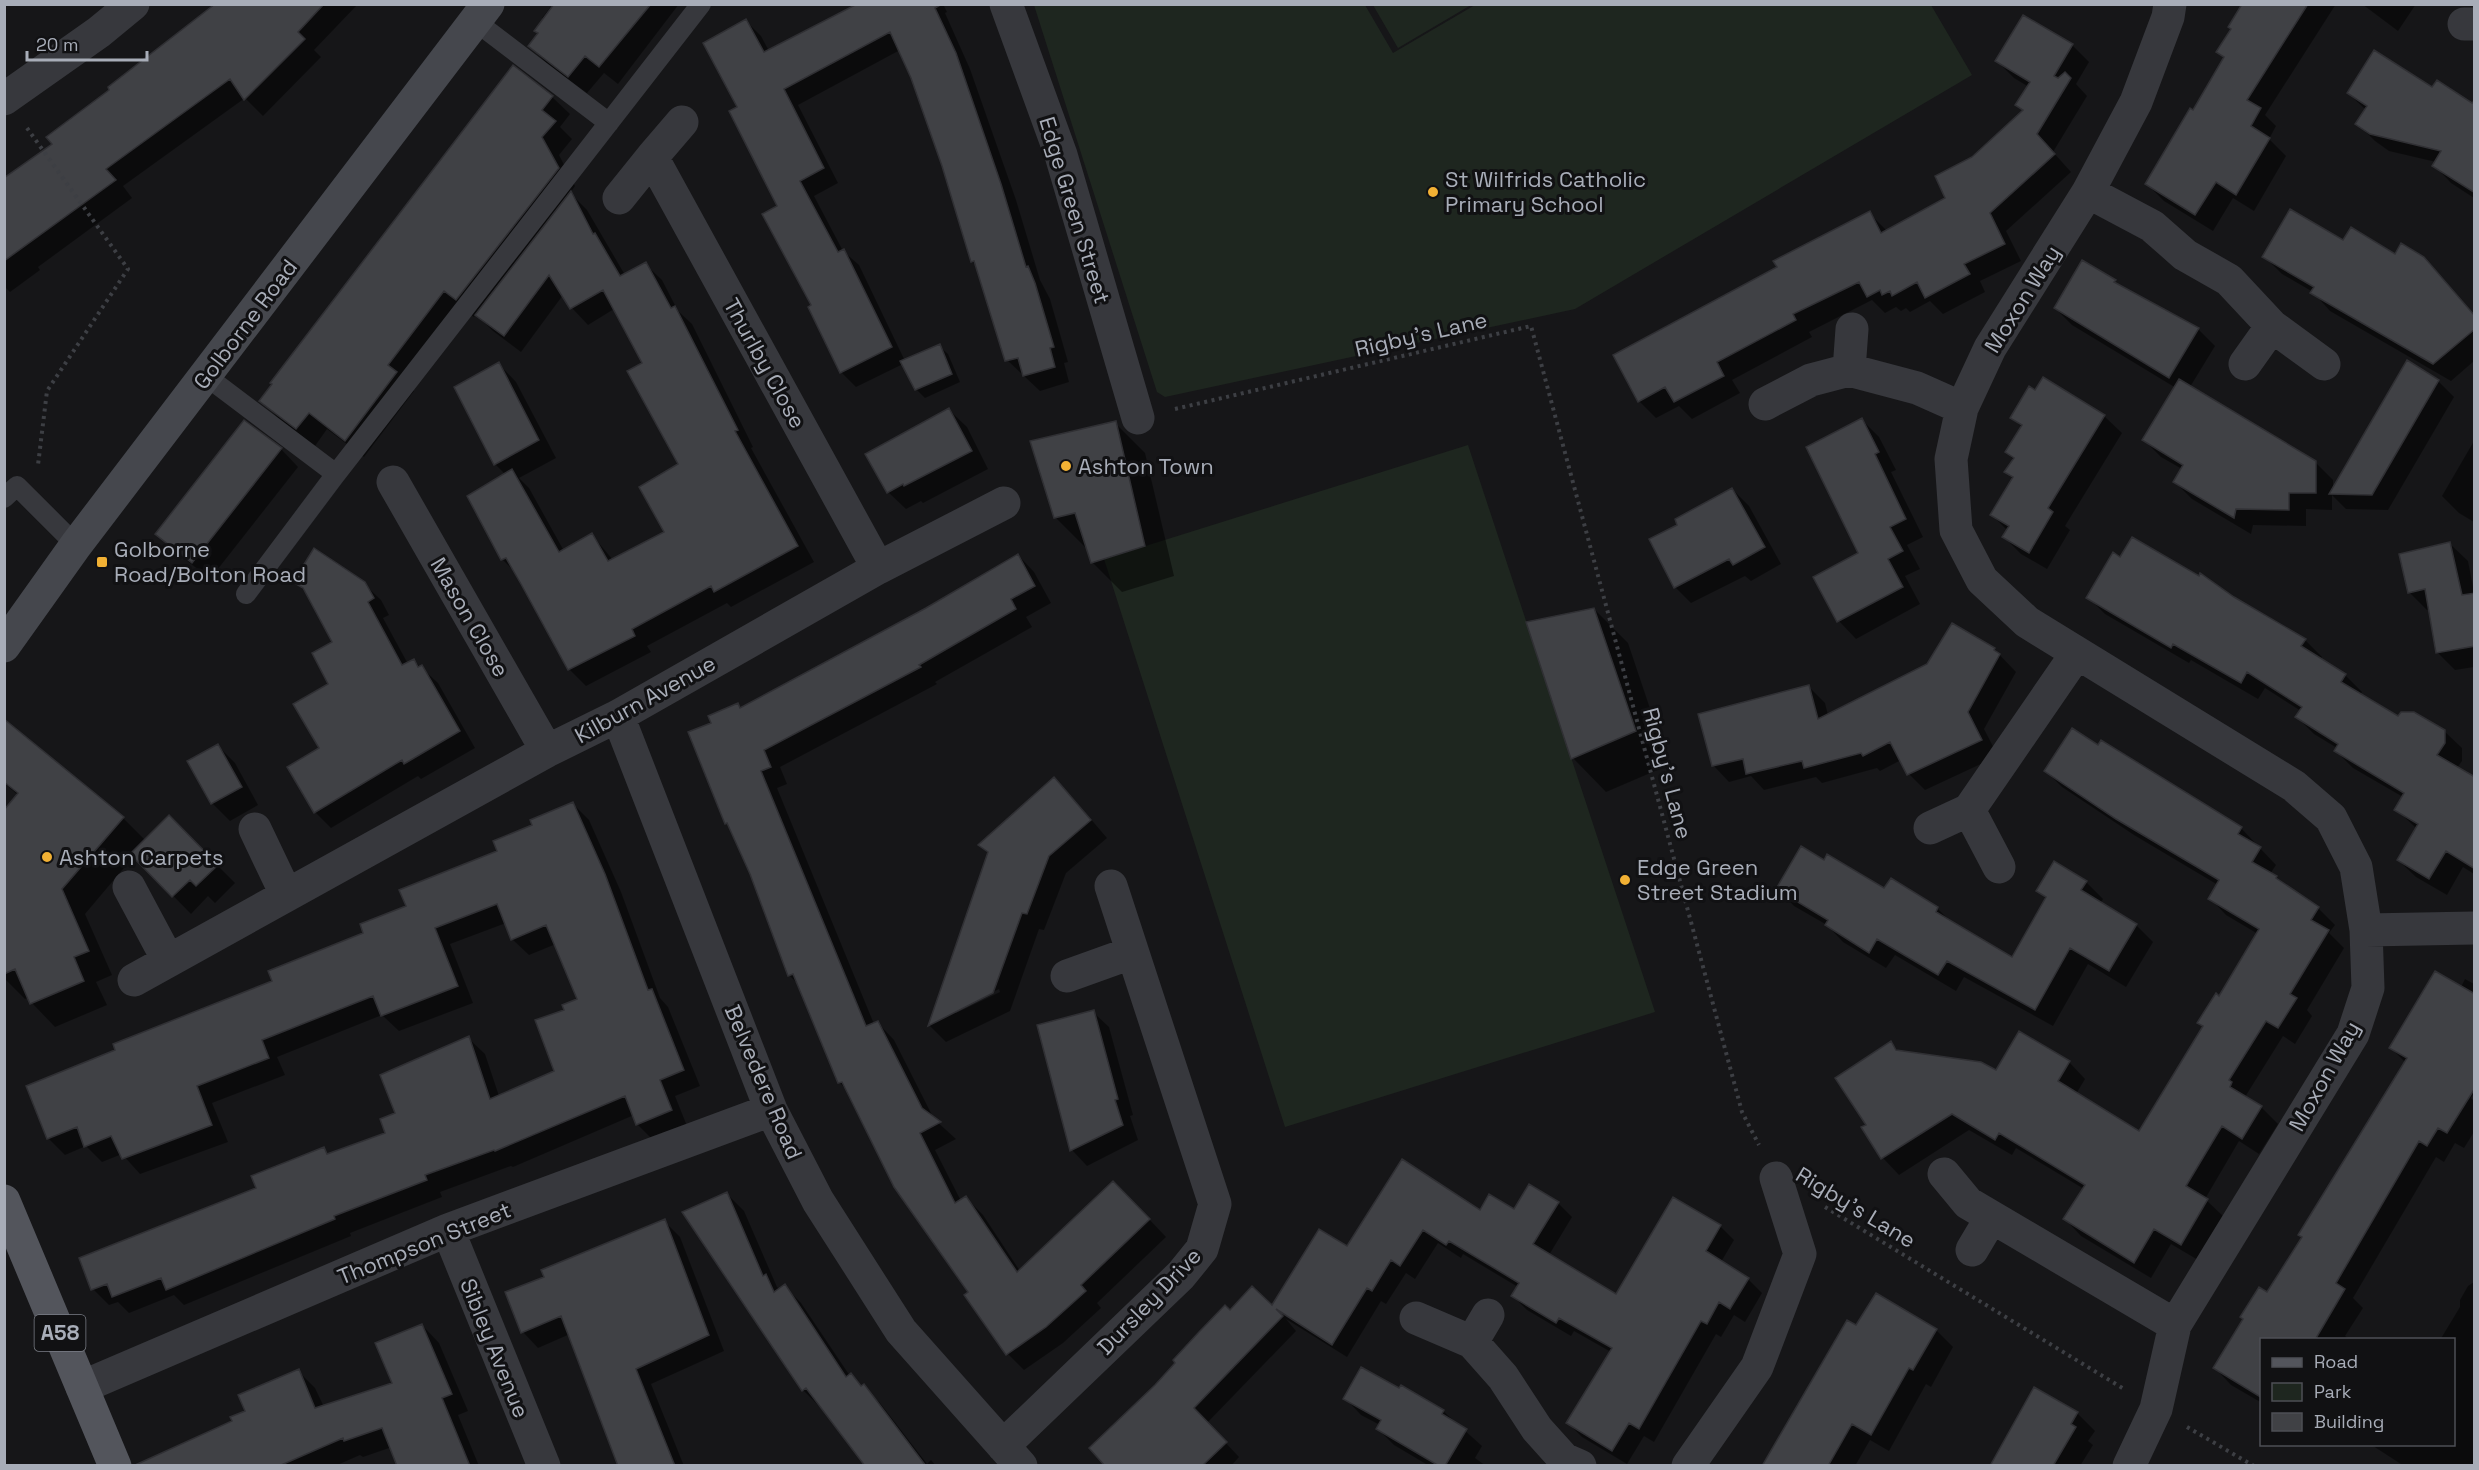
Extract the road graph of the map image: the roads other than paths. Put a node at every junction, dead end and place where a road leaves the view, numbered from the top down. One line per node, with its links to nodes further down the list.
1 (133, 4): 6 (street)
2 (701, 4): 8 (lane)
3 (1006, 4): 20 (street, Edge Green Street)
4 (2170, 4): 10 (street, Moxon Way)
5 (482, 13): 8 (lane); 17 (main road, Golborne Road)
6 (5, 98)
7 (682, 122): 9 (street)
8 (609, 123): 21 (lane)
9 (652, 157): 11 (street); 26 (street, Thurlby Close)
10 (2088, 192): 12 (street); 19 (street, Moxon Way)
11 (619, 198)
12 (2272, 326): 14 (street); 15 (street)
13 (1852, 329): 16 (street)
14 (2245, 364)
15 (2324, 364)
16 (1849, 370): 18 (street); 19 (street)
17 (206, 376): 21 (lane); 25 (main road, Golborne Road)
18 (1765, 404)
19 (1962, 408): 29 (street, Moxon Way)
20 (1138, 417)
21 (336, 474): 27 (lane)
22 (393, 482): 31 (street, Mason Close)
23 (4, 498): 25 (lane)
24 (1004, 503): 26 (street, Kilburn Avenue)
25 (76, 545): 28 (main road, Golborne Road)
26 (878, 568): 30 (street, Kilburn Avenue)
27 (246, 594)
28 (4, 646)
29 (2077, 653): 32 (street); 40 (street, Moxon Way)
30 (618, 716): 31 (street, Kilburn Avenue); 45 (street, Belvedere Road)
31 (547, 751): 38 (street, Kilburn Avenue)
32 (1969, 810): 33 (street); 35 (street)
33 (1930, 828)
34 (255, 829): 38 (street)
35 (1999, 867)
36 (1111, 886): 41 (street, Dursley Drive)
37 (129, 887): 42 (street)
38 (286, 894): 42 (street, Kilburn Avenue)
39 (2475, 928): 40 (street)
40 (2366, 930): 53 (street, Moxon Way)
41 (1131, 953): 43 (street); 55 (street, Dursley Drive)
42 (168, 960): 44 (street, Kilburn Avenue)
43 (1067, 976)
44 (134, 980)
45 (771, 1110): 50 (street, Thompson Street); 55 (street, Belvedere Road)
46 (1944, 1174): 49 (street)
47 (1776, 1178): 59 (street)
48 (4, 1201): 54 (main road, A58)
49 (1991, 1218): 51 (street); 53 (street)
50 (448, 1230): 54 (street, Thompson Street); 57 (street, Sibley Avenue)
51 (1972, 1250)
52 (1416, 1318): 58 (street)
53 (2175, 1325): 60 (street, Moxon Way)
54 (82, 1387): 56 (main road, A58)
55 (1012, 1456)
56 (115, 1466)
57 (544, 1466)
58 (1580, 1466)
59 (1688, 1466)
60 (2129, 1466)

